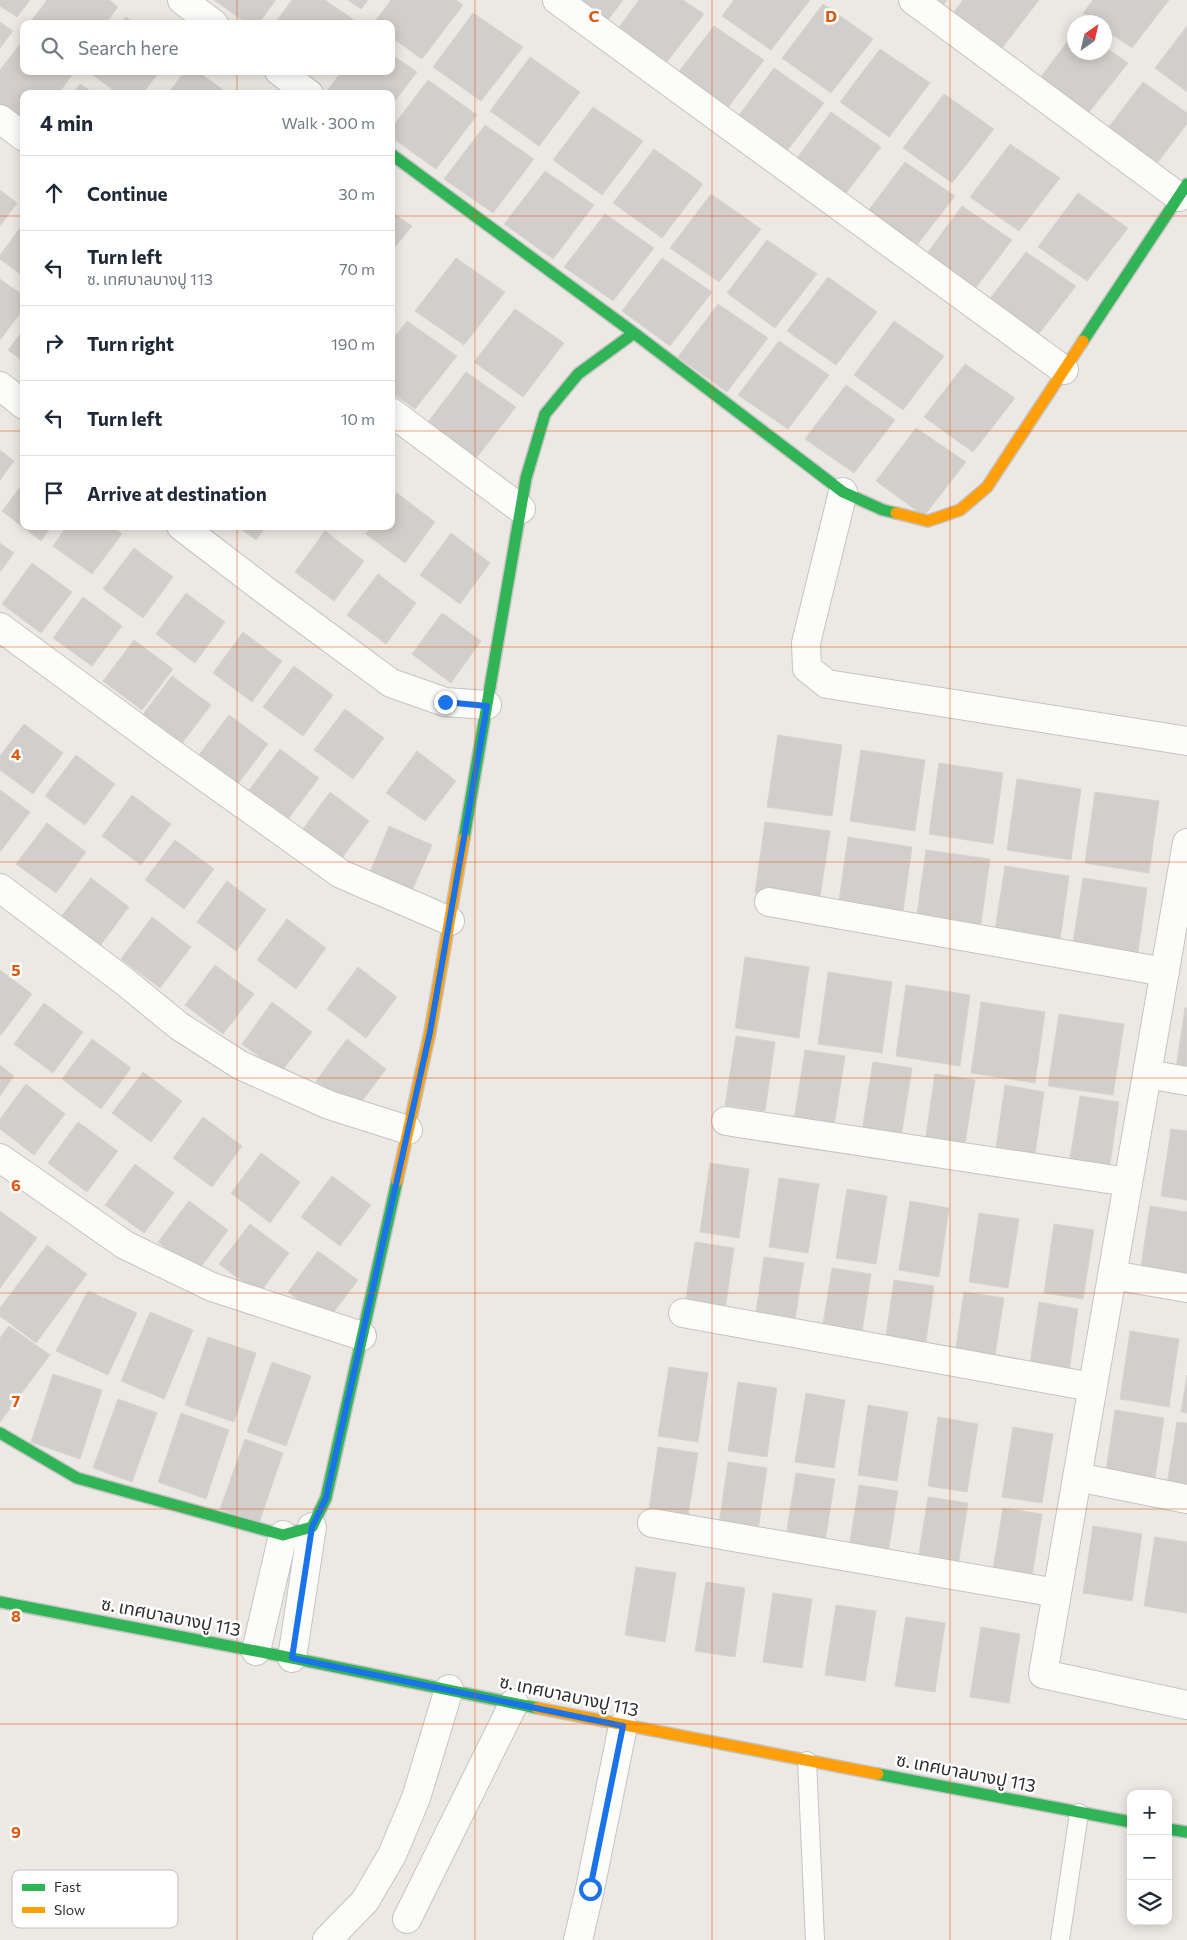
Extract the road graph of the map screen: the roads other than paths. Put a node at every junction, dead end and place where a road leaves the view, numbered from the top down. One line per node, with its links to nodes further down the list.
1 (182, 0): 4 (street)
2 (557, 0): 12 (street)
3 (913, 0): 10 (street)
4 (209, 20)
5 (284, 75): 6 (street)
6 (304, 90)
7 (0, 119): 8 (street)
8 (20, 133)
9 (395, 157): 11 (street)
10 (1183, 191): 12 (street)
11 (634, 333): 16 (street); 17 (street)
12 (1064, 370): 16 (street)
13 (0, 386): 14 (street)
14 (20, 402)
15 (395, 415): 17 (street)
16 (843, 492): 21 (street)
17 (521, 509): 20 (street)
18 (186, 530): 20 (street)
19 (0, 627): 26 (street)
20 (487, 706): 26 (street)
21 (1187, 741)
22 (1187, 843): 23 (street)
23 (1185, 871): 27 (street)
24 (0, 888): 31 (street)
25 (769, 902): 27 (street)
26 (450, 921): 31 (street)
27 (1165, 972): 28 (street)
28 (1147, 1074): 29 (street); 33 (street)
29 (1187, 1081)
30 (726, 1121): 33 (street)
31 (408, 1130): 37 (street)
32 (0, 1158): 37 (street)
33 (1128, 1182): 34 (street)
34 (1112, 1275): 35 (street); 38 (street)
35 (1187, 1288)
36 (683, 1313): 38 (street)
37 (362, 1336): 43 (street)
38 (1092, 1387): 40 (street)
39 (0, 1433): 44 (street)
40 (1077, 1477): 41 (street); 45 (street)
41 (1187, 1499)
42 (652, 1523): 45 (street)
43 (312, 1527): 44 (street); 48 (street)
44 (284, 1535): 47 (street)
45 (1056, 1593): 51 (street)
46 (0, 1602): 47 (street, ซ. เทศบาลบางปู 113)
47 (256, 1651): 48 (street, ซ. เทศบาลบางปู 113)
48 (292, 1658): 49 (street, ซ. เทศบาลบางปู 113)
49 (448, 1689): 50 (street, ซ. เทศบาลบางปู 113); 59 (street)
50 (514, 1703): 52 (street, ซ. เทศบาลบางปู 113); 58 (street)
51 (1187, 1705)
52 (623, 1726): 53 (street, ซ. เทศบาลบางปู 113); 60 (street)
53 (807, 1761): 54 (street, ซ. เทศบาลบางปู 113); 61 (lane)
54 (1080, 1813): 55 (street, ซ. เทศบาลบางปู 113); 62 (lane)
55 (1127, 1821)
56 (1172, 1830): 57 (street)
57 (1187, 1832)
58 (407, 1919)
59 (327, 1940)
60 (578, 1940)
61 (815, 1940)
62 (1060, 1940)

